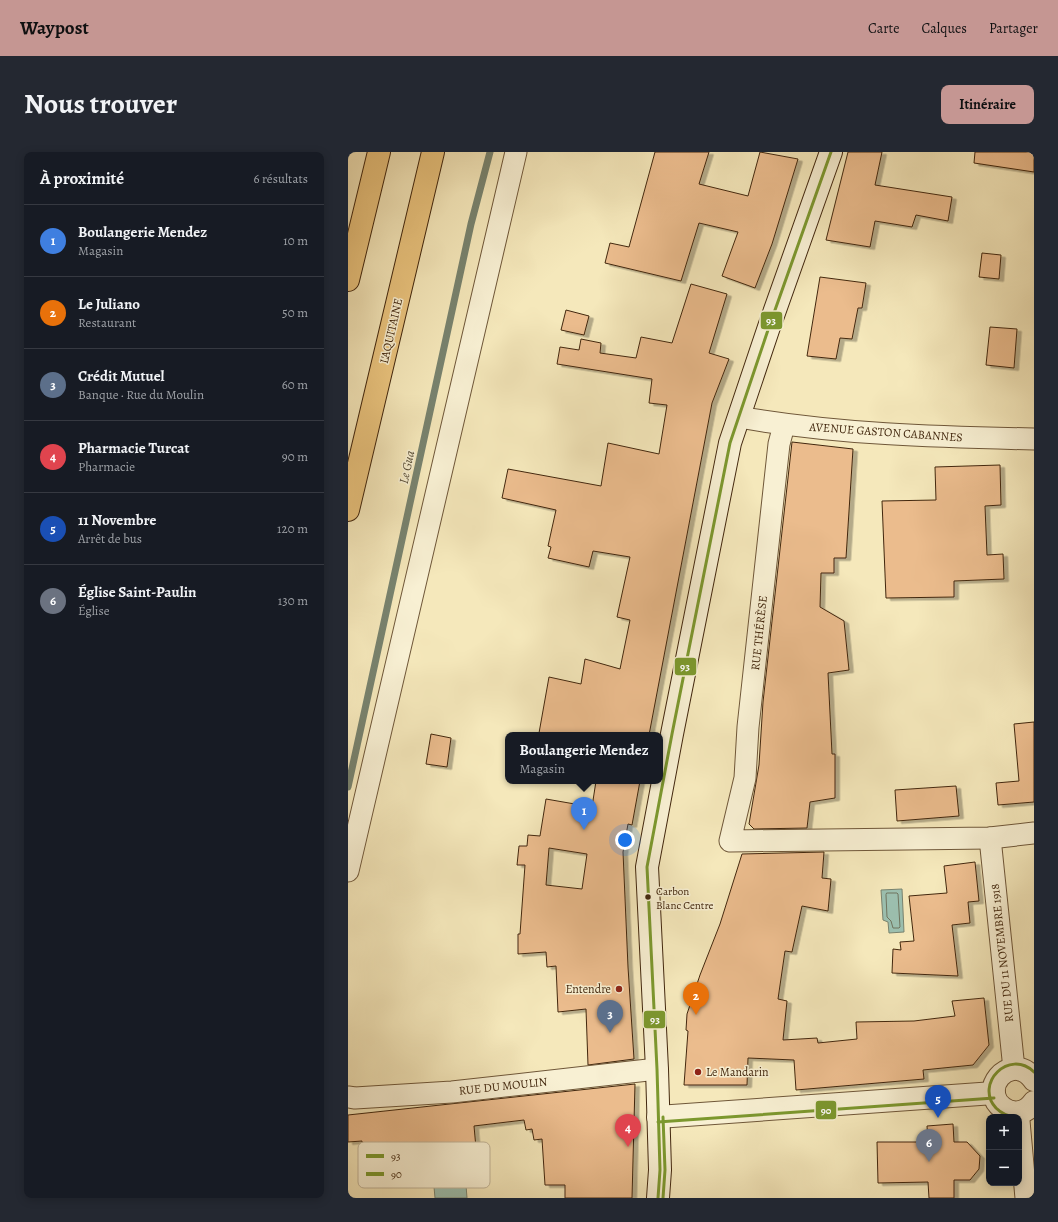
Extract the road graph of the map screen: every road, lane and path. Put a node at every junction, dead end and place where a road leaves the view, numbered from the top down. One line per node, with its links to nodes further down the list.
1 (378, 152): 5 (highway)
2 (433, 152): 9 (highway, L'AQUITAINE)
3 (516, 152): 14 (street)
4 (831, 152): 6 (main road)
5 (348, 280)
6 (739, 417): 7 (street, AVENUE GASTON CABANNES); 10 (main road)
7 (784, 425): 8 (street, AVENUE GASTON CABANNES); 13 (street, RUE THÉRÈSE)
8 (1034, 439)
9 (348, 510)
10 (663, 782)
11 (663, 784): 15 (main road)
12 (1034, 833): 13 (street)
13 (990, 838): 16 (street, RUE DU 11 NOVEMBRE 1918)
14 (348, 871)
15 (657, 1069): 19 (street, RUE DU MOULIN); 21 (main road)
16 (1014, 1069): 17 (main road); 18 (main road)
17 (1034, 1080)
18 (994, 1093): 20 (main road); 21 (main road)
19 (348, 1097)
20 (1022, 1113): 23 (street)
21 (658, 1117): 22 (main road)
22 (658, 1198)
23 (1026, 1198)

